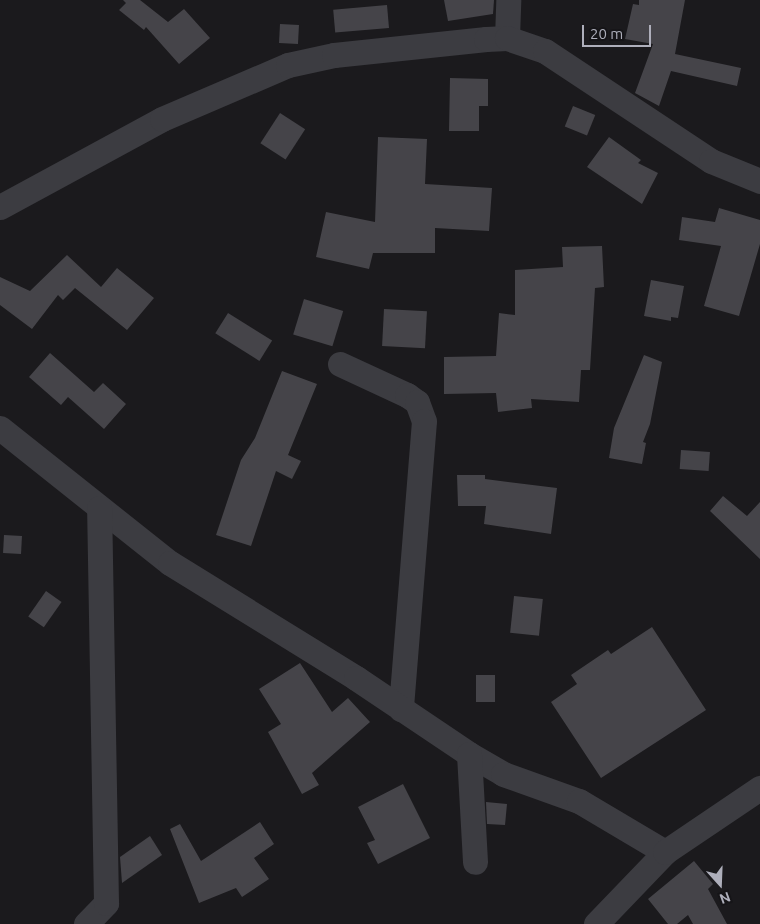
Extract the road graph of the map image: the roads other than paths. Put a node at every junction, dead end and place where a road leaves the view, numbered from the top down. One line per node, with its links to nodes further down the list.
1 (508, 0): 2 (street)
2 (507, 38): 3 (street); 4 (street)
3 (760, 181)
4 (0, 207)
5 (340, 364): 8 (street)
6 (0, 428): 7 (street)
7 (98, 508): 8 (street); 13 (street)
8 (401, 709): 9 (street)
9 (468, 754): 11 (street); 12 (street)
10 (760, 788): 11 (street)
11 (665, 852): 14 (street)
12 (475, 862)
13 (86, 924)
14 (596, 924)

